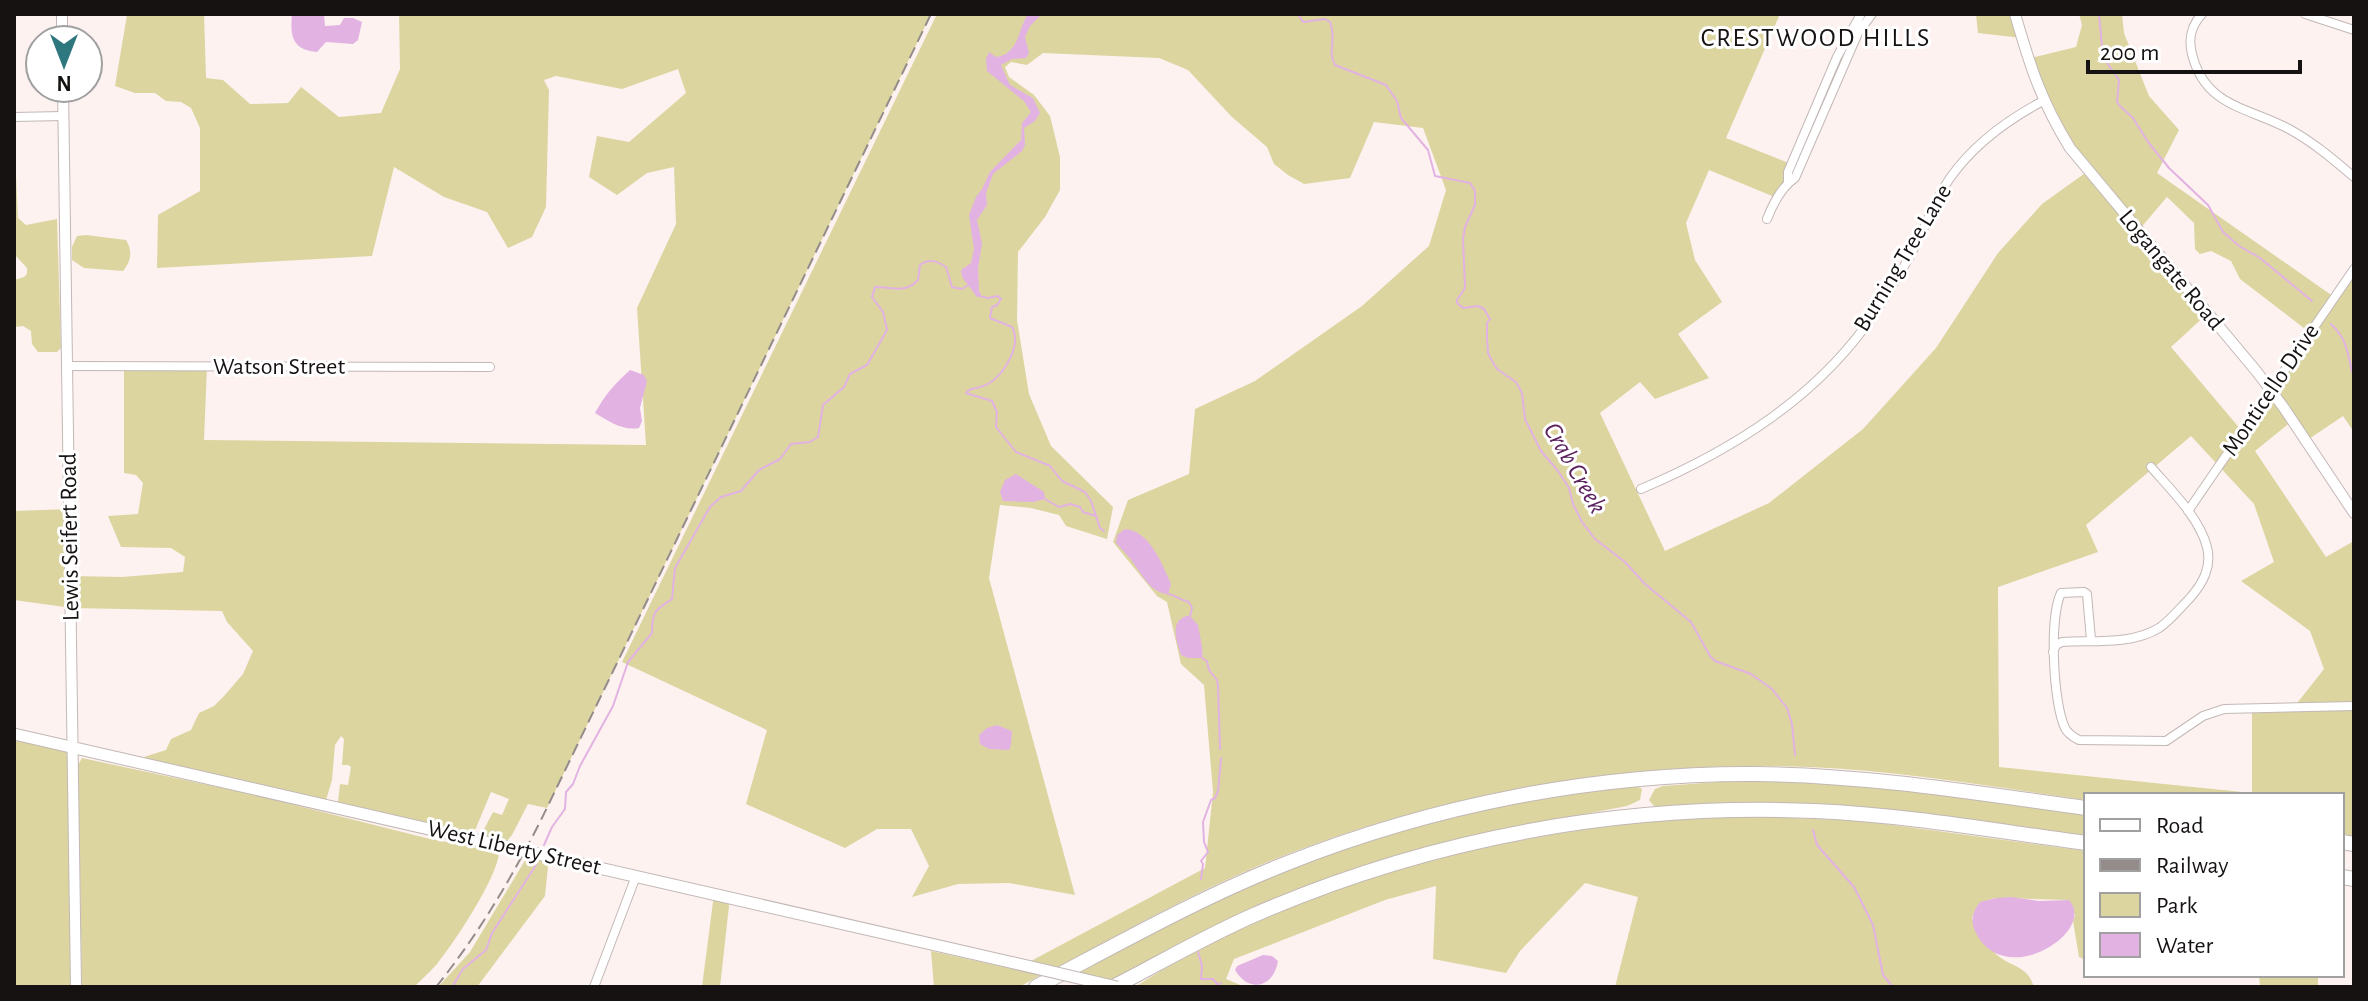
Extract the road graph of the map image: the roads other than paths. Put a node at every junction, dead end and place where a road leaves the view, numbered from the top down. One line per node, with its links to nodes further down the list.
1 (1861, 14): 7 (street)
2 (1872, 14): 7 (street)
3 (2015, 14): 8 (street, Logangate Road)
4 (2202, 14): 12 (street)
5 (2305, 14): 6 (street)
6 (2354, 30)
7 (1855, 31): 13 (street)
8 (2043, 101): 17 (street, Logangate Road); 19 (street, Burning Tree Lane)
9 (63, 104): 10 (street, Lewis Seifert Road)
10 (63, 116): 11 (street); 15 (street, Lewis Seifert Road)
11 (14, 117)
12 (2354, 177)
13 (1767, 219)
14 (2354, 269): 17 (street, Monticello Drive)
15 (68, 366): 16 (street, Watson Street); 26 (street, Lewis Seifert Road)
16 (490, 367)
17 (2271, 391): 20 (street, Monticello Drive); 21 (street, Logangate Road)
18 (2151, 467): 20 (street)
19 (1641, 489)
20 (2188, 511): 22 (street)
21 (2354, 513)
22 (2091, 640): 23 (street); 23 (street)
23 (2053, 652): 24 (street)
24 (2354, 706)
25 (14, 734): 26 (main road, West Liberty Street)
26 (73, 748): 29 (main road, West Liberty Street); 30 (street, Lewis Seifert Road)
27 (2084, 808): 32 (highway)
28 (2084, 843): 33 (highway)
29 (636, 876): 31 (street); 33 (main road, West Liberty Street, bridge)
30 (76, 987)
31 (594, 987)
32 (1036, 987)
33 (1115, 987)

